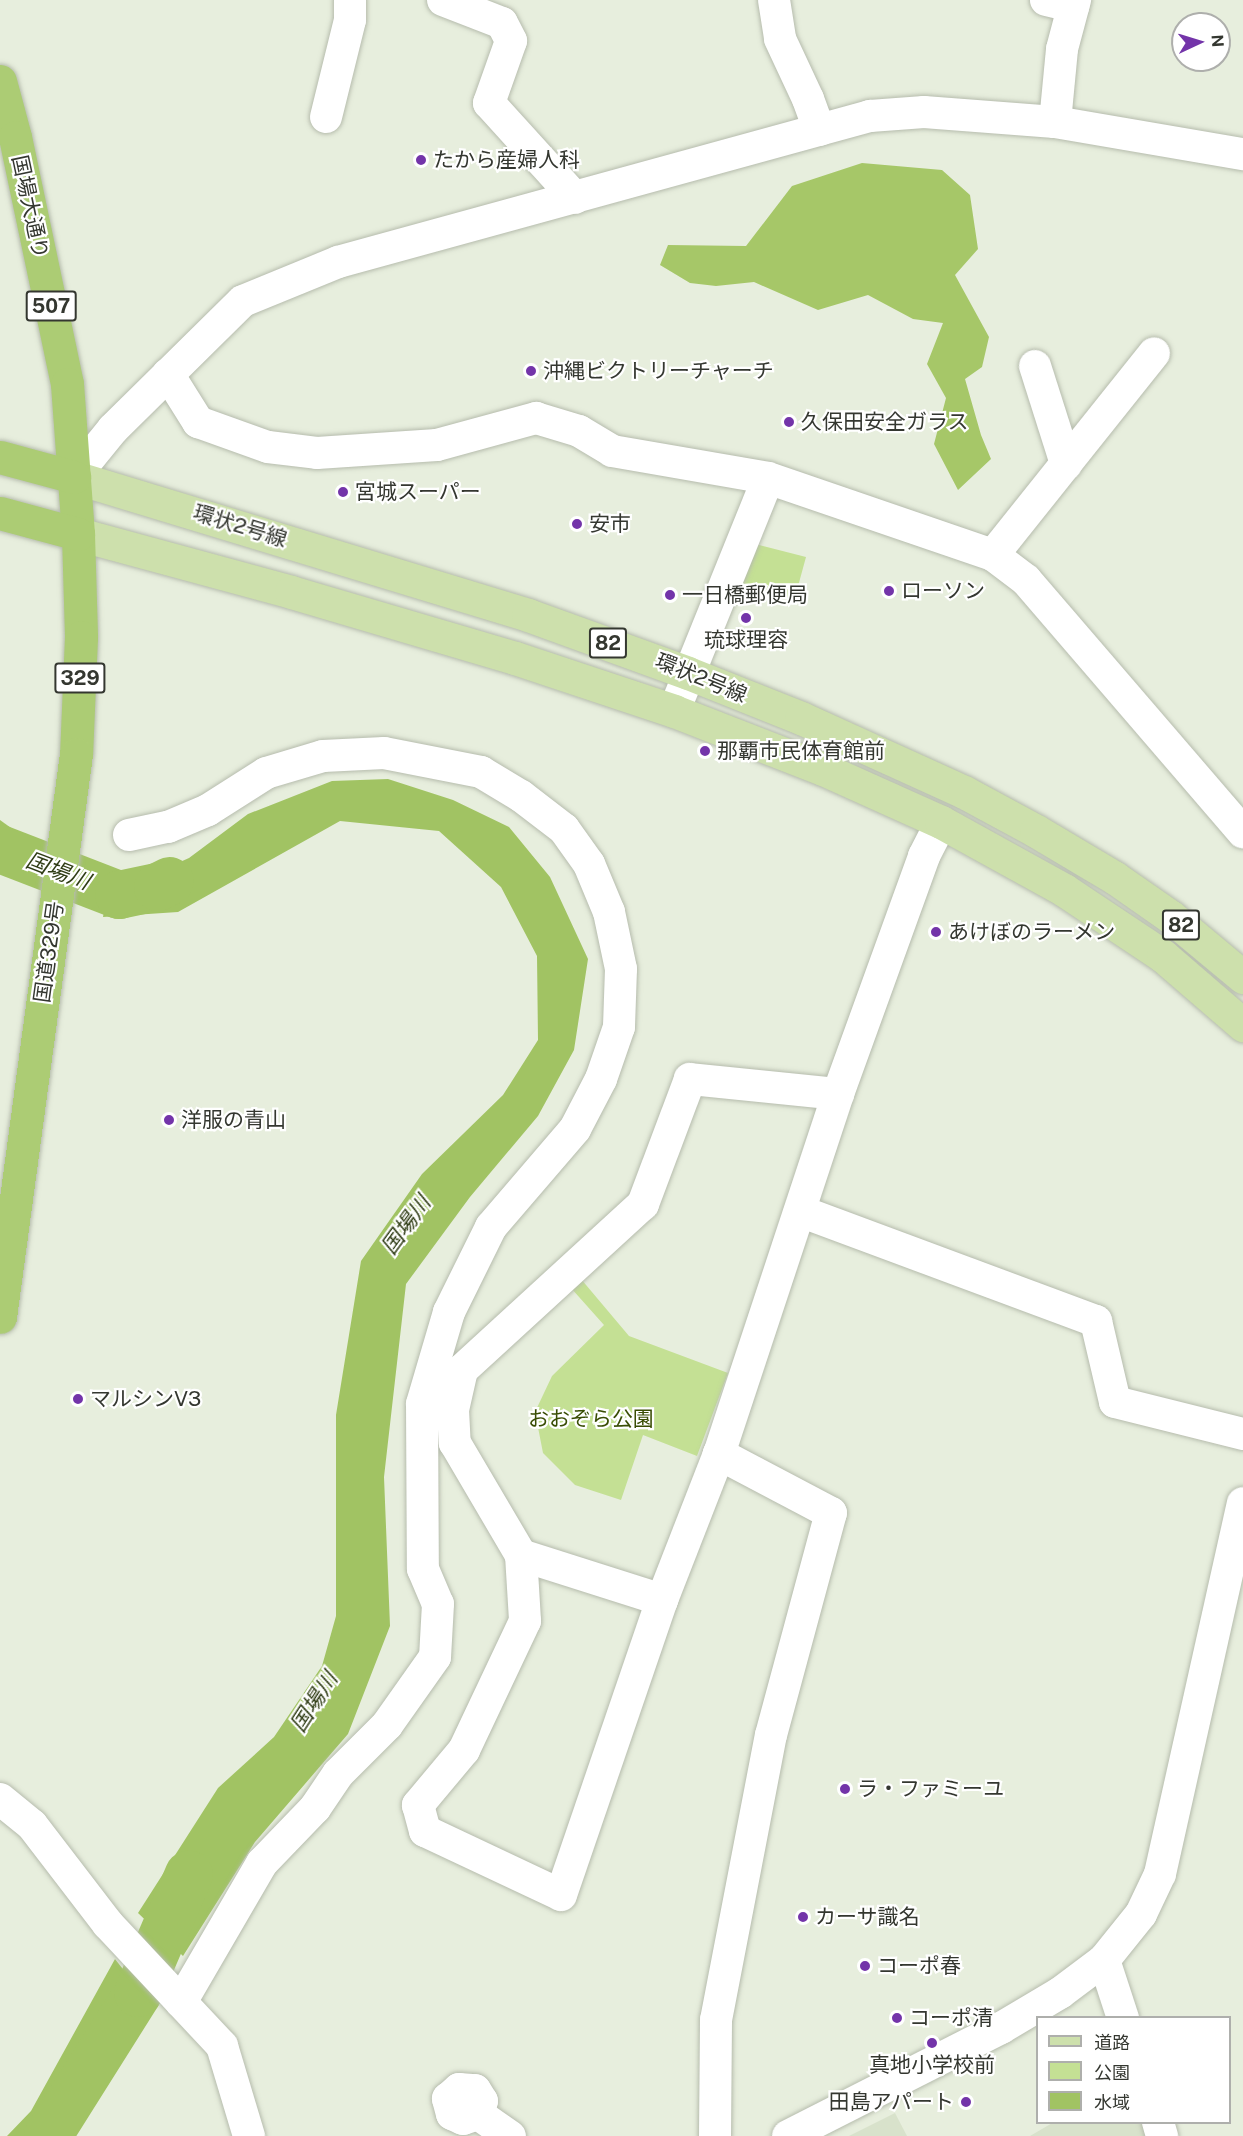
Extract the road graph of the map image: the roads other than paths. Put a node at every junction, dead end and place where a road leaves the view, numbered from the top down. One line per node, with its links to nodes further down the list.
1 (350, 0): 6 (street)
2 (443, 0): 10 (street)
3 (774, 0): 8 (street)
4 (1064, 2): 7 (street)
5 (0, 81): 16 (highway, 国場大通り / 507)
6 (326, 117)
7 (1055, 122): 8 (street); 9 (street)
8 (819, 130): 10 (street)
9 (1243, 154)
10 (575, 198): 13 (street)
11 (1154, 352): 15 (street)
12 (1035, 366): 15 (street)
13 (168, 374): 16 (street); 17 (street)
14 (0, 457): 16 (highway)
15 (1066, 464): 20 (street)
16 (74, 477): 19 (highway, 国道329号 / 329); 21 (main road, 環状2号線 / 82)
17 (768, 478): 20 (street); 21 (street)
18 (0, 513): 19 (highway)
19 (78, 534): 22 (main road, 環状2号線 / 82); 30 (highway, 国道329号 / 329)
20 (993, 555): 24 (street)
21 (688, 673): 22 (street); 26 (main road, 環状2号線 / 82)
22 (674, 711): 23 (main road, 環状2号線 / 82)
23 (941, 822): 27 (main road, 環状2号線 / 82); 28 (street)
24 (1243, 831)
25 (129, 835): 39 (street)
26 (1243, 977)
27 (1243, 1025)
28 (838, 1094): 29 (street); 34 (street)
29 (800, 1211): 31 (street); 32 (street)
30 (1, 1299)
31 (1243, 1434)
32 (719, 1454): 36 (street); 44 (street)
33 (1243, 1503): 35 (street)
34 (521, 1555): 36 (street); 36 (street)
35 (1237, 1560): 38 (street)
36 (662, 1600)
37 (0, 1799): 39 (street)
38 (1104, 1960): 40 (street); 45 (street)
39 (181, 2002): 42 (street)
40 (1122, 2016)
41 (478, 2114): 43 (street)
42 (249, 2136)
43 (510, 2136)
44 (715, 2136)
45 (788, 2136)

